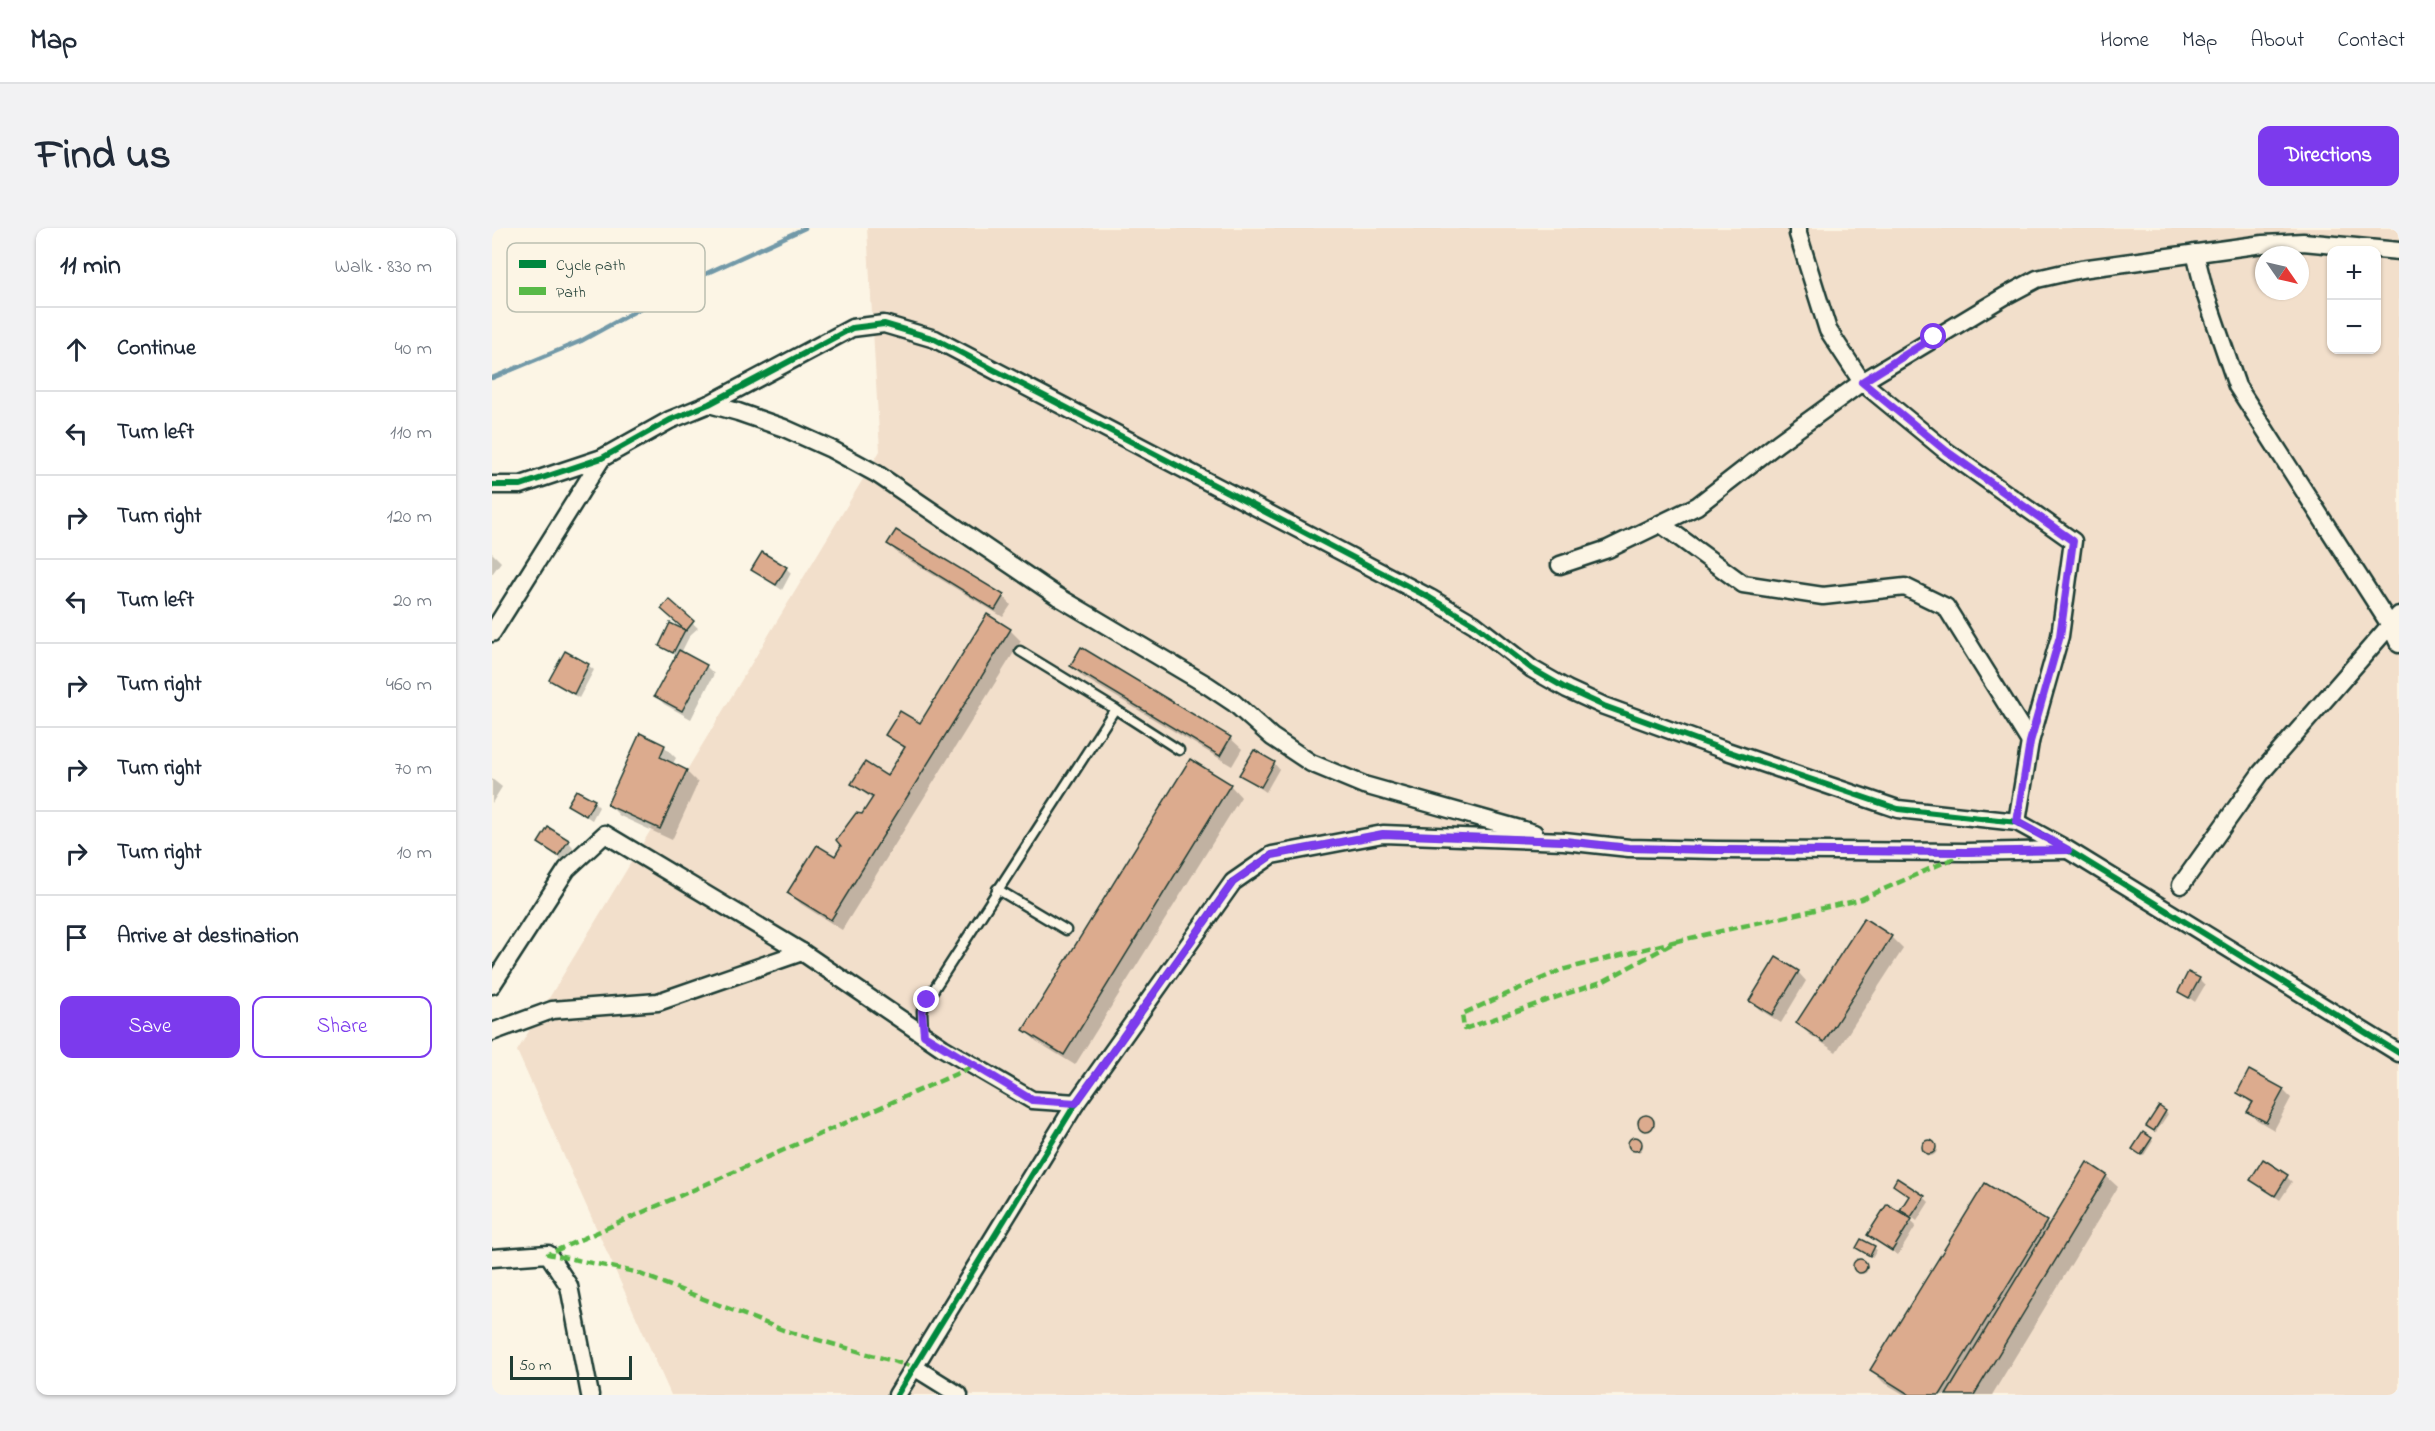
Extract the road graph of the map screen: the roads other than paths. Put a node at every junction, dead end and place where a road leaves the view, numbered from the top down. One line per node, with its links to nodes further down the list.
1 (1798, 228): 4 (street)
2 (2399, 251): 3 (street)
3 (2195, 253): 4 (street); 10 (street)
4 (1862, 382): 8 (street); 15 (street)
5 (709, 405): 6 (street); 17 (street); 18 (street)
6 (602, 458): 7 (street); 11 (street)
7 (492, 485)
8 (1661, 524): 9 (street); 15 (street)
9 (1560, 565)
10 (2394, 620): 12 (street); 20 (street)
11 (492, 633)
12 (2399, 644)
13 (1020, 651): 14 (lane)
14 (1115, 709): 16 (lane); 21 (lane)
15 (2030, 742): 17 (street)
16 (1179, 750)
17 (2017, 822): 19 (street)
18 (1564, 841): 19 (street); 28 (street)
19 (2068, 850): 27 (street)
20 (2181, 885)
21 (997, 889): 22 (lane); 26 (lane)
22 (1066, 930)
23 (802, 952): 24 (street); 25 (street); 26 (street)
24 (492, 985)
25 (492, 1032)
26 (924, 1035): 28 (street)
27 (2399, 1053)
28 (1076, 1103): 30 (street)
29 (492, 1258): 31 (street)
30 (914, 1367): 32 (street); 33 (street)
31 (590, 1395)
32 (897, 1395)
33 (959, 1395)

